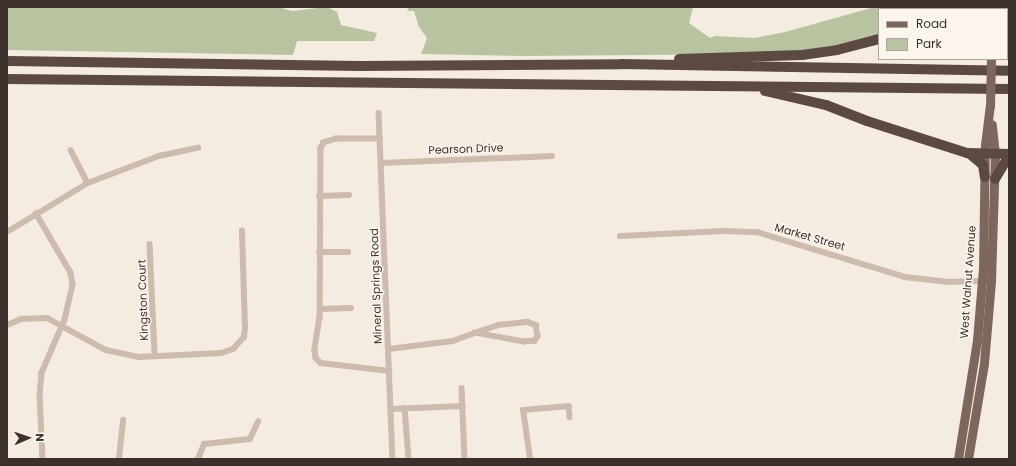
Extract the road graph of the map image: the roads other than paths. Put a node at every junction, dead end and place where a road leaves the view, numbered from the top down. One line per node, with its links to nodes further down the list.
1 (878, 39): 4 (highway)
2 (991, 60): 14 (main road, West Walnut Avenue, bridge)
3 (7, 61): 4 (highway)
4 (622, 64): 5 (highway)
5 (1009, 71)
6 (7, 80): 7 (highway)
7 (744, 85): 8 (highway); 13 (highway)
8 (1009, 89)
9 (379, 113): 10 (street, Mineral Springs Road)
10 (380, 138): 17 (street, Mineral Springs Road); 20 (street)
11 (198, 148): 19 (street)
12 (71, 150): 19 (street)
13 (967, 153): 14 (highway); 18 (highway)
14 (990, 155): 15 (highway); 18 (main road, West Walnut Avenue)
15 (1009, 155): 18 (highway)
16 (552, 156): 17 (street, Pearson Drive)
17 (381, 163): 36 (street, Mineral Springs Road)
18 (990, 178): 29 (main road, West Walnut Avenue); 30 (main road, West Walnut Avenue)
19 (88, 183): 22 (street)
20 (319, 196): 21 (street); 27 (street)
21 (349, 196)
22 (36, 213): 23 (street); 34 (street)
23 (7, 232)
24 (242, 232): 37 (street)
25 (620, 236): 29 (street, Market Street)
26 (150, 244): 37 (street, Kingston Court)
27 (319, 252): 28 (street); 32 (street)
28 (348, 252)
29 (982, 281): 30 (street, Market Street); 46 (main road, West Walnut Avenue)
30 (991, 281): 47 (main road, West Walnut Avenue)
31 (351, 308): 32 (street)
32 (320, 309): 38 (street)
33 (7, 325): 34 (street)
34 (63, 325): 37 (street); 48 (street)
35 (475, 333): 35 (street); 36 (street)
36 (389, 349): 38 (street, Mineral Springs Road)
37 (155, 356)
38 (390, 371): 42 (street, Mineral Springs Road)
39 (462, 388): 40 (street)
40 (463, 406): 41 (street); 53 (street)
41 (406, 408): 42 (street); 52 (street)
42 (391, 409): 51 (street, Mineral Springs Road)
43 (570, 417): 54 (street)
44 (123, 420): 49 (street)
45 (258, 422): 50 (street)
46 (963, 436): 47 (street); 55 (main road, West Walnut Avenue)
47 (973, 436): 56 (main road, West Walnut Avenue)
48 (42, 459)
49 (119, 459)
50 (198, 459)
51 (393, 459)
52 (409, 459)
53 (465, 459)
54 (530, 459)
55 (958, 459)
56 (968, 459)

